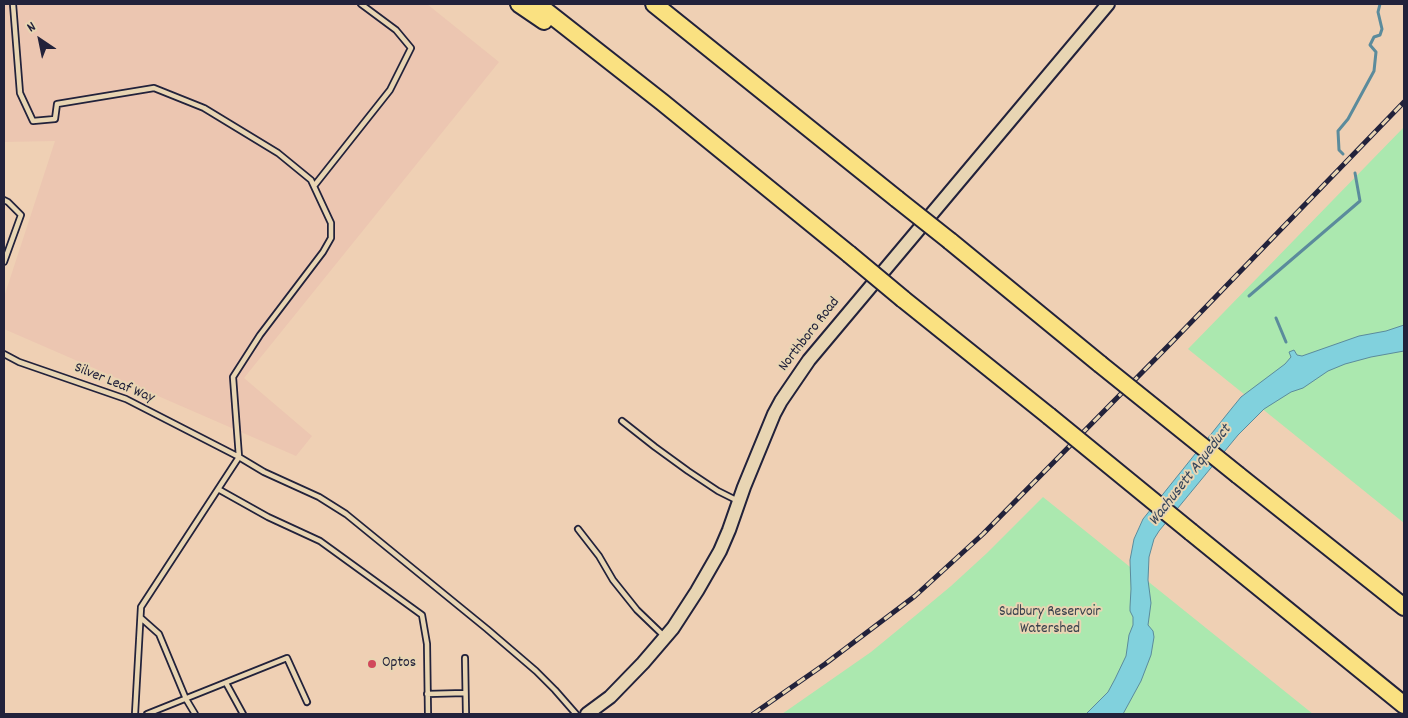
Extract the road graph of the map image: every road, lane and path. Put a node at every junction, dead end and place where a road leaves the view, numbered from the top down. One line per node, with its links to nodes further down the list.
1 (14, 4): 8 (lane)
2 (361, 4): 8 (lane)
3 (519, 4): 7 (highway)
4 (537, 4): 7 (highway)
5 (654, 4): 17 (highway, bridge)
6 (1108, 4): 15 (main road, Northboro Road)
7 (662, 102): 26 (highway, bridge)
8 (314, 186): 13 (lane)
9 (4, 200): 10 (lane)
10 (4, 262)
11 (4, 354): 13 (lane, Silver Leaf Way)
12 (622, 421): 15 (lane)
13 (239, 457): 14 (lane); 34 (lane, Silver Leaf Way)
14 (218, 489): 18 (lane); 23 (lane)
15 (740, 502): 19 (main road, Northboro Road)
16 (578, 529): 19 (lane)
17 (1404, 607)
18 (141, 618): 24 (lane); 28 (lane)
19 (666, 637): 35 (main road, Northboro Road)
20 (465, 658): 22 (lane)
21 (226, 683): 24 (lane); 25 (lane); 31 (lane)
22 (465, 693): 23 (lane); 33 (lane)
23 (427, 694): 32 (lane)
24 (186, 699): 27 (lane); 30 (lane)
25 (306, 702)
26 (1404, 705)
27 (154, 713): 29 (lane)
28 (135, 714)
29 (147, 714)
30 (194, 714)
31 (243, 714)
32 (428, 714)
33 (466, 714)
34 (576, 714)
35 (587, 714)

